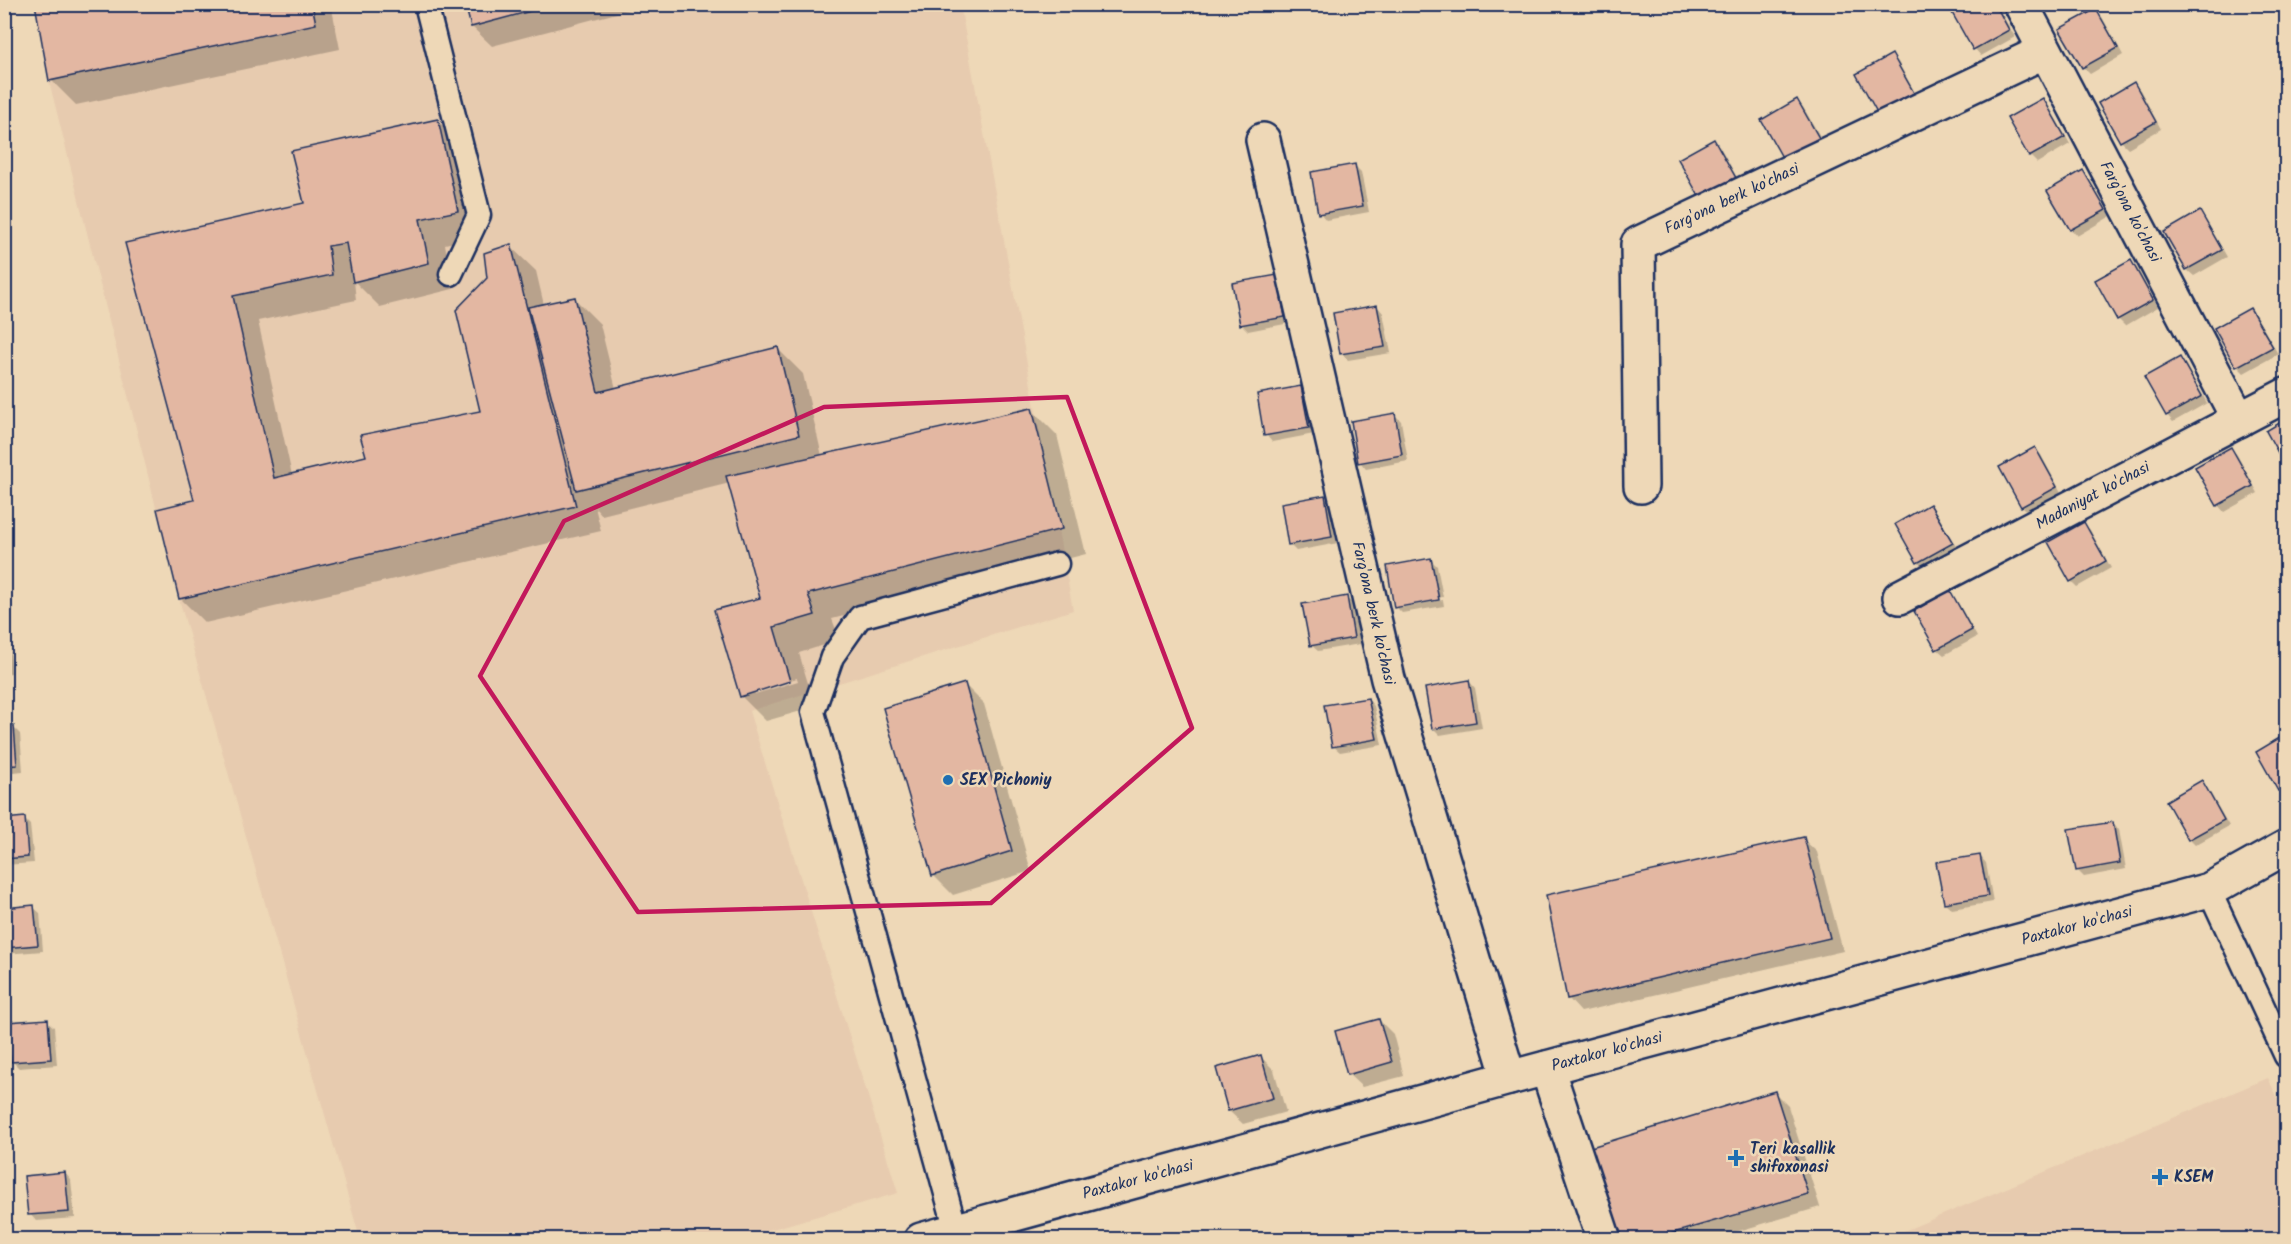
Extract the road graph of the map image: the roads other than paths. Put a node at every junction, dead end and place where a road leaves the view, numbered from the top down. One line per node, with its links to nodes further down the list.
1 (426, 4): 5 (lane)
2 (2021, 4): 3 (street, Farg'ona ko'chasi)
3 (2045, 51): 7 (street, Farg'ona ko'chasi); 8 (street, Farg'ona berk ko'chasi)
4 (1263, 140): 15 (street, Farg'ona berk ko'chasi)
5 (452, 274)
6 (2286, 395): 7 (street, Madaniyat ko'chasi)
7 (2239, 420): 10 (street, Madaniyat ko'chasi)
8 (1641, 486)
9 (1057, 564): 16 (lane)
10 (1900, 597)
11 (2286, 847): 12 (street, Paxtakor ko'chasi)
12 (2209, 890): 13 (lane); 14 (street, Paxtakor ko'chasi)
13 (2286, 1056)
14 (1546, 1068): 15 (street, Paxtakor ko'chasi); 18 (street)
15 (1509, 1078): 16 (street, Paxtakor ko'chasi)
16 (956, 1230): 17 (street, Paxtakor ko'chasi)
17 (921, 1239)
18 (1604, 1239)

